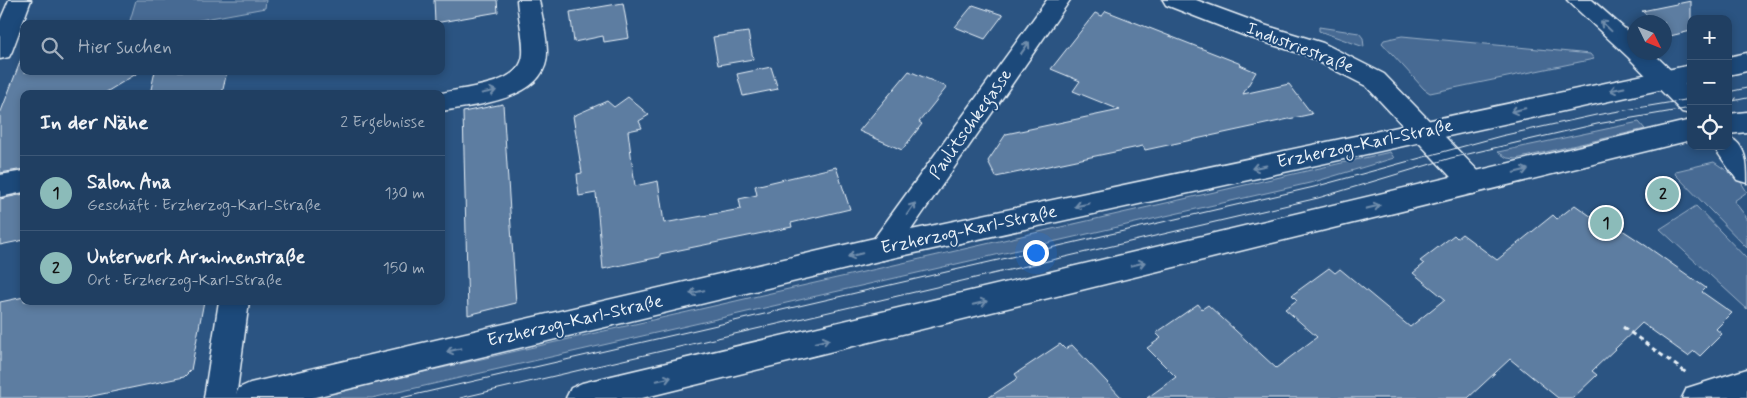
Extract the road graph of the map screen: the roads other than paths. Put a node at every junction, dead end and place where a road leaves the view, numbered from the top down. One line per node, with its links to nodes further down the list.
1 (20, 0): 7 (main road)
2 (528, 0): 13 (main road, one-way to 2)
3 (1059, 0): 24 (main road, Paulitschkegasse, one-way to 3)
4 (1174, 0): 17 (main road, Industriestraße)
5 (1578, 0): 6 (main road, one-way to 5)
6 (1627, 44)
7 (0, 51)
8 (1645, 60): 12 (main road)
9 (1747, 62): 10 (main road)
10 (1732, 65)
11 (1687, 75): 12 (main road, Erzherzog-Karl-Straße)
12 (1665, 79): 14 (main road); 17 (main road, Erzherzog-Karl-Straße, one-way to 17)
13 (445, 101)
14 (1687, 101)
15 (1747, 122): 16 (main road)
16 (1732, 124)
17 (1426, 131): 22 (main road, Industriestraße); 24 (main road, Erzherzog-Karl-Straße, one-way to 24)
18 (1687, 131): 22 (main road, one-way to 18)
19 (1729, 150): 20 (main road)
20 (1747, 173)
21 (20, 182): 23 (main road)
22 (1473, 183): 30 (main road, one-way to 22)
23 (0, 186)
24 (883, 248): 29 (main road, Erzherzog-Karl-Straße, one-way to 29)
25 (233, 305): 28 (main road)
26 (1747, 383): 27 (main road)
27 (1706, 396)
28 (220, 398)
29 (250, 398)
30 (582, 398)

